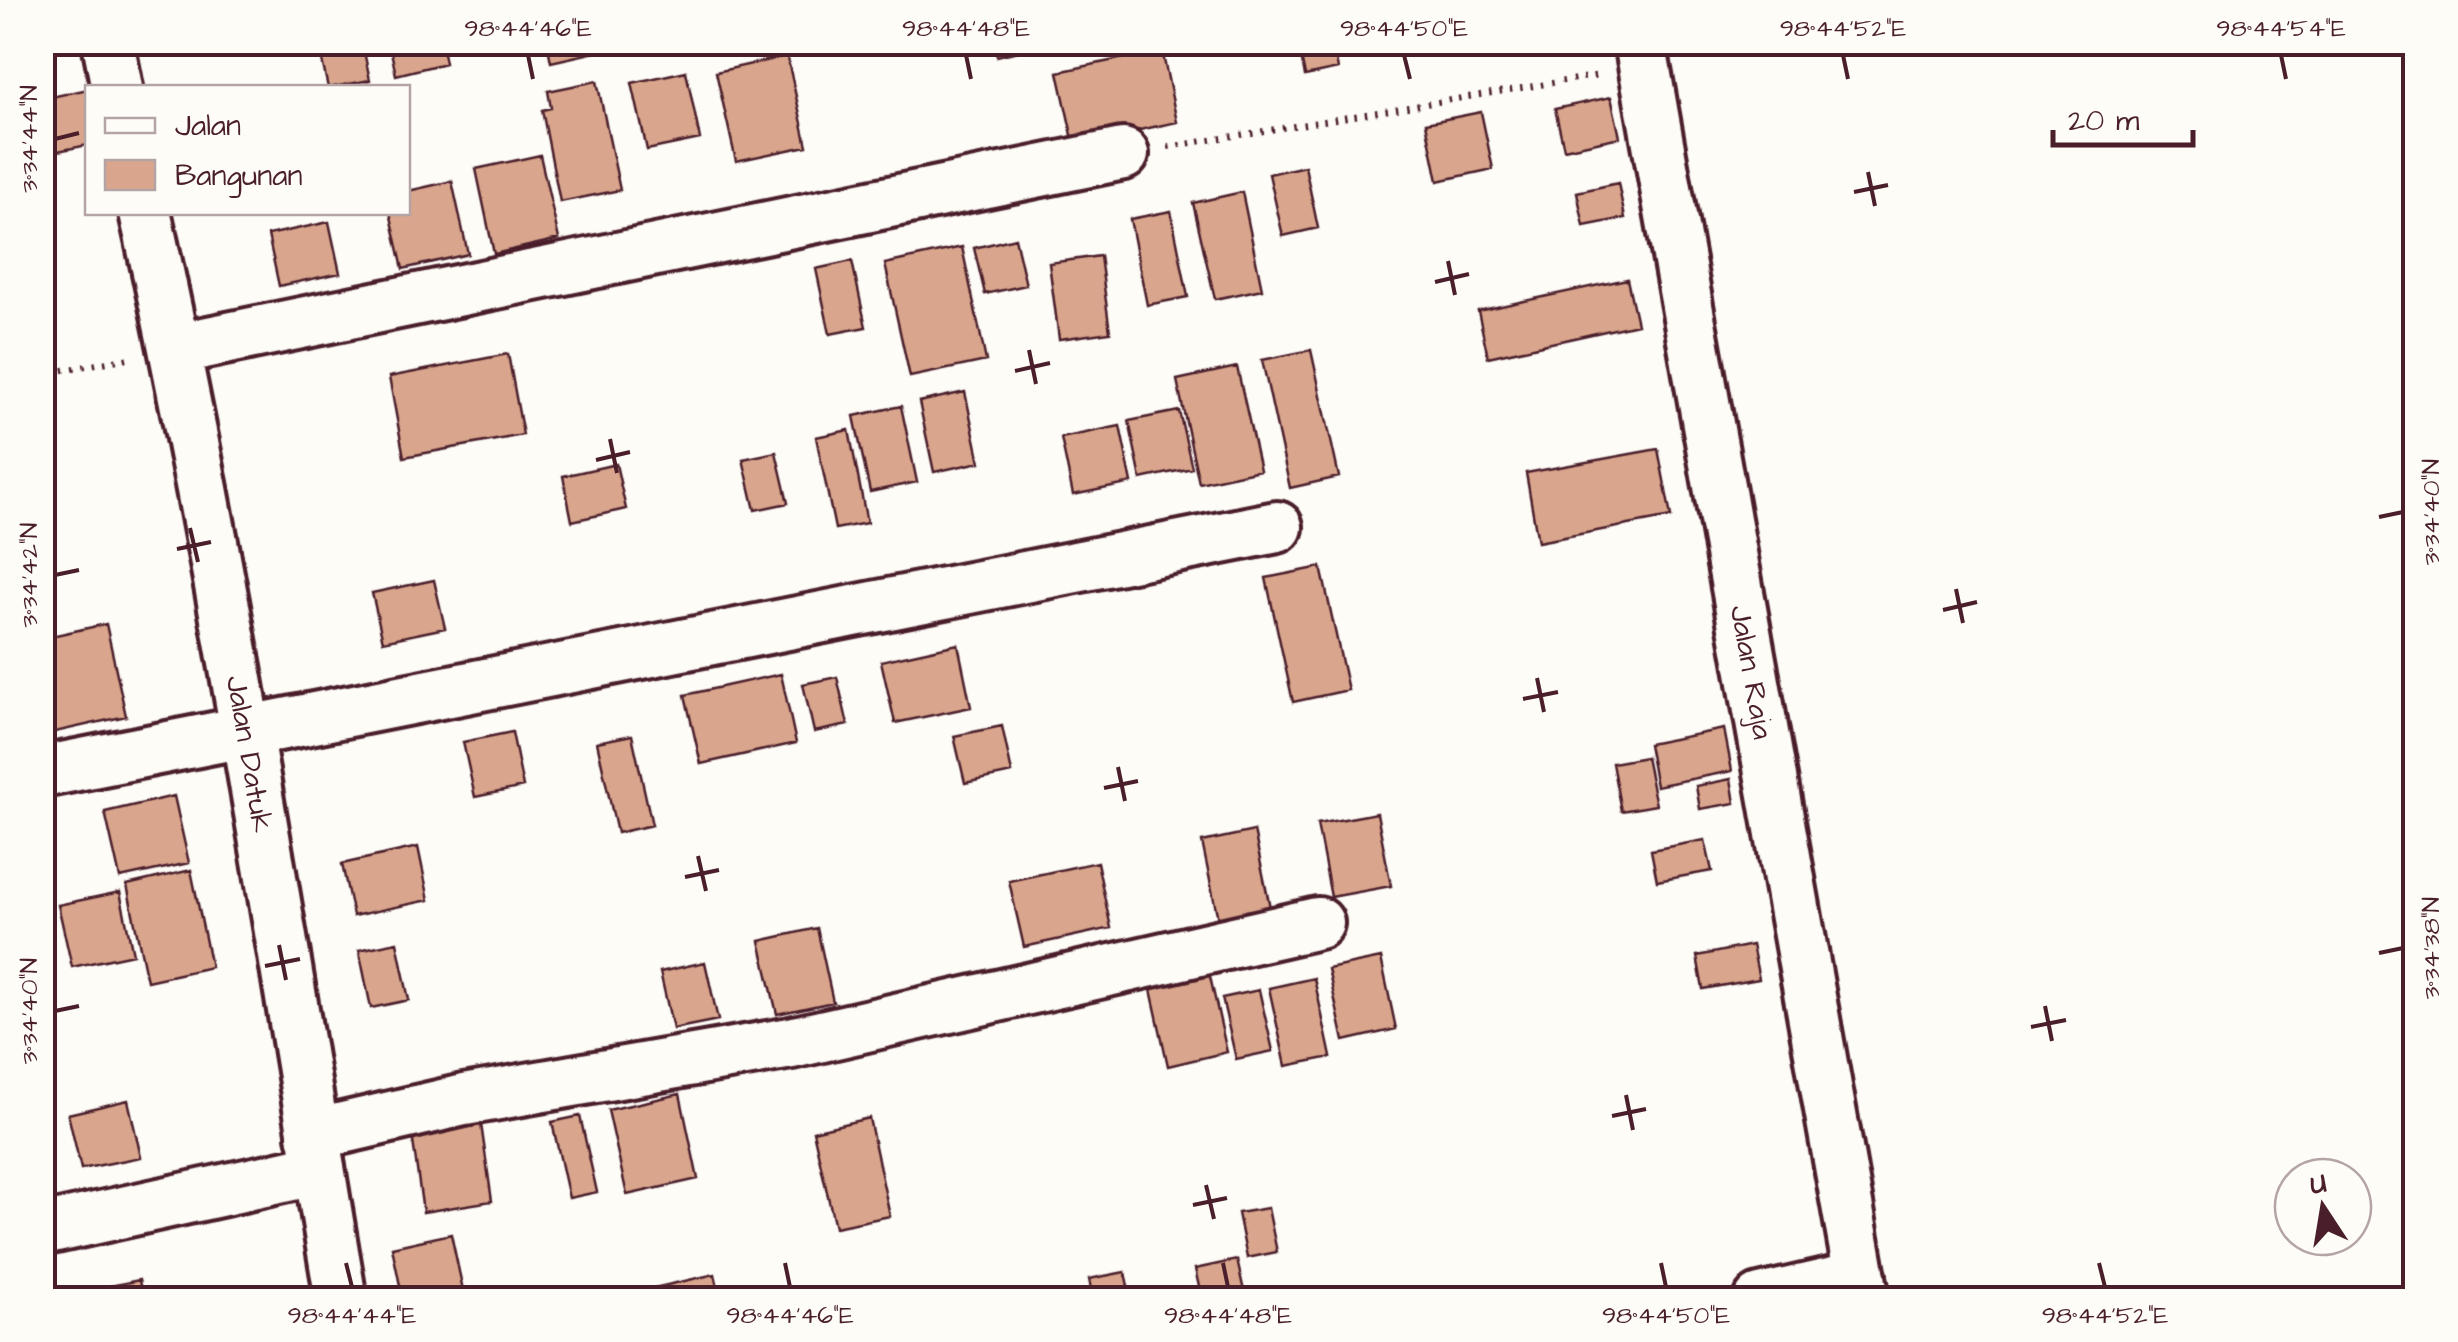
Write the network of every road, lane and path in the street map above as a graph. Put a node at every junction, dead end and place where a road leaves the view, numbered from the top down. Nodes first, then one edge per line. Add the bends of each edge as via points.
1 (108, 42) edge
2 (1643, 55) edge
3 (117, 85) edge
4 (1123, 154) joint
5 (146, 215) edge
6 (176, 349) junction
7 (42, 374) edge
8 (1278, 527) dead end
9 (246, 730) junction
10 (42, 772) edge
11 (1318, 923) dead end
12 (316, 1152) junction
13 (42, 1230) edge
14 (1848, 1285) edge
15 (340, 1300) edge
16 (1760, 1300) edge

1 - 3 street
2 - 4 path
2 - 14 street, Jalan Raja
4 - 6 street
5 - 6 street, Jalan Datuk
6 - 7 path
6 - 9 street, Jalan Datuk
8 - 9 street
9 - 10 street
9 - 12 street, Jalan Datuk
11 - 12 street via 791,1043 464,1100
12 - 13 street
12 - 15 street, Jalan Datuk
14 - 16 street

